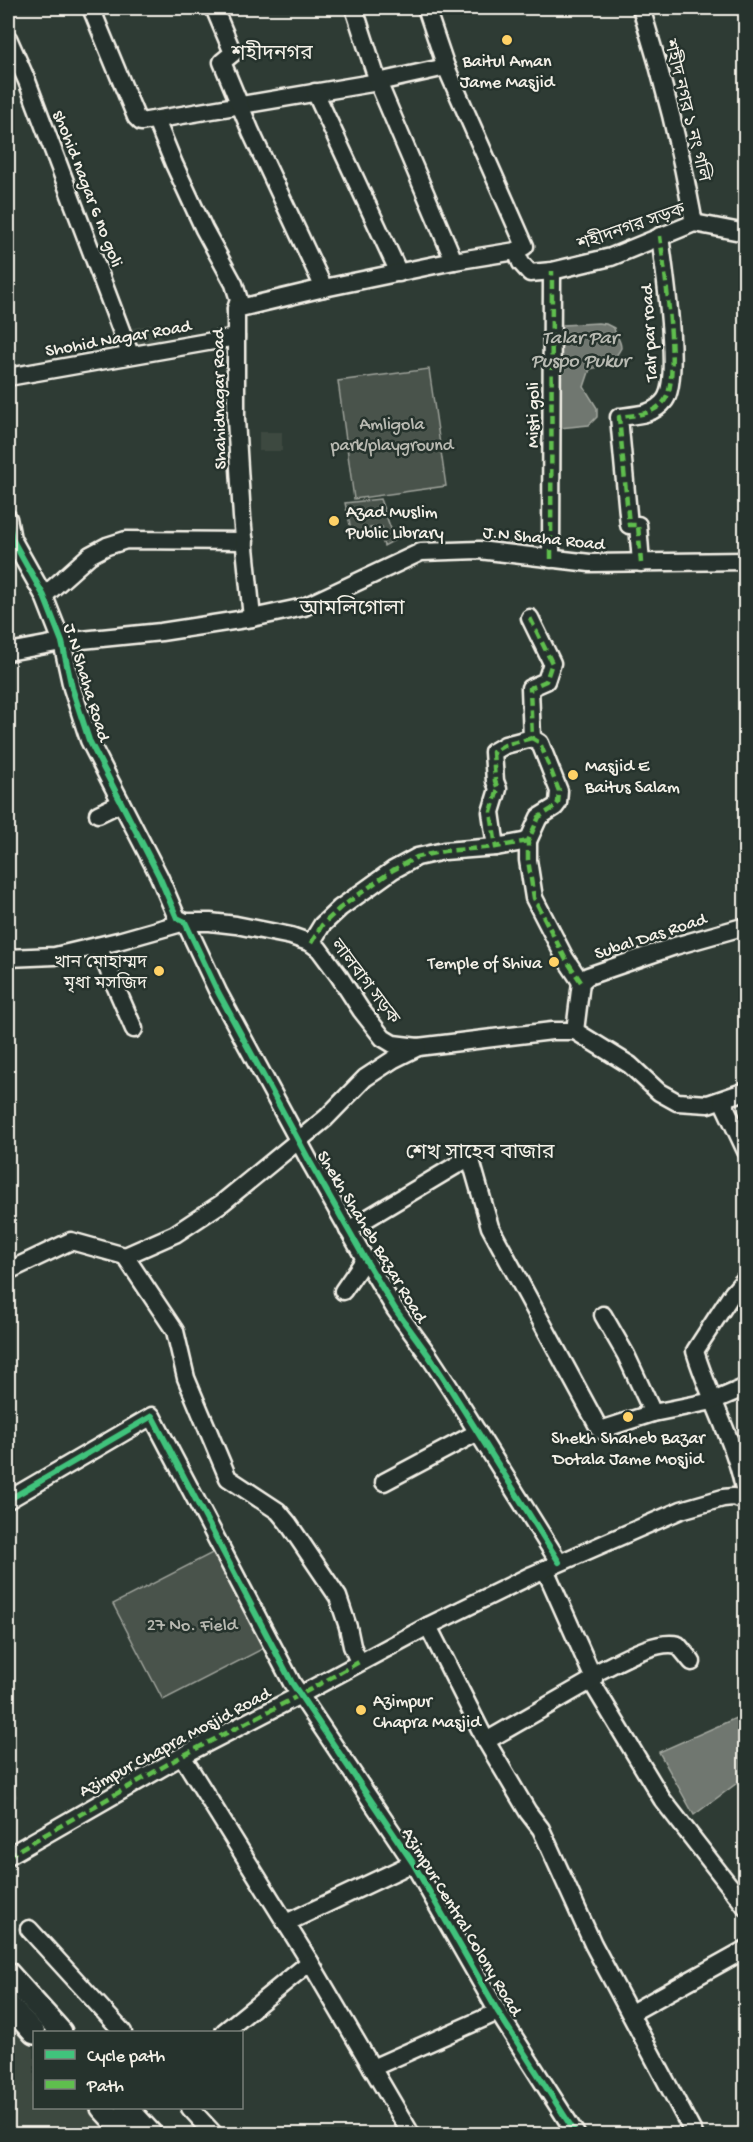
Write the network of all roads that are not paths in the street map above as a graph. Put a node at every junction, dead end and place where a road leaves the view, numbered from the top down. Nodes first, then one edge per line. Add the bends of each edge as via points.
1 (91, 8) edge
2 (214, 8) edge
3 (354, 8) edge
4 (426, 8) edge
5 (641, 8) edge
6 (8, 38) edge
7 (446, 67) junction
8 (378, 82) junction
9 (315, 92) junction
10 (240, 104) junction
11 (156, 120) junction
12 (694, 223) junction
13 (746, 233) edge
14 (660, 236) junction
15 (511, 253) junction
16 (454, 261) junction
17 (552, 271) junction
18 (399, 273) junction
19 (324, 288) junction
20 (236, 309) junction
21 (236, 337) junction
22 (130, 354) junction
23 (8, 377) edge
24 (8, 518) edge
25 (10, 539) edge
26 (245, 541) junction
27 (550, 560) junction
28 (746, 561) edge
29 (641, 563) junction
30 (44, 596) junction
31 (252, 618) junction
32 (530, 618) dead end
33 (62, 642) junction
34 (8, 652) edge
35 (532, 738) junction
36 (121, 803) junction
37 (98, 814) dead end
38 (528, 841) junction
39 (496, 847) junction
40 (181, 920) junction
41 (746, 926) edge
42 (311, 943) junction
43 (98, 946) junction
44 (8, 958) edge
45 (581, 982) junction
46 (134, 1029) dead end
47 (575, 1031) junction
48 (418, 1047) junction
49 (746, 1091) edge
50 (722, 1100) junction
51 (299, 1140) junction
52 (746, 1151) edge
53 (348, 1230) junction
54 (125, 1256) junction
55 (365, 1259) junction
56 (8, 1271) edge
57 (746, 1278) edge
58 (343, 1291) dead end
59 (603, 1315) dead end
60 (746, 1387) edge
61 (713, 1401) junction
62 (653, 1413) junction
63 (478, 1432) junction
64 (384, 1482) dead end
65 (8, 1500) edge
66 (746, 1500) edge
67 (541, 1533) junction
68 (545, 1569) junction
69 (428, 1626) junction
70 (359, 1662) junction
71 (692, 1662) dead end
72 (592, 1678) junction
73 (300, 1695) junction
74 (486, 1741) junction
75 (182, 1756) junction
76 (8, 1856) edge
77 (412, 1863) junction
78 (746, 1907) edge
79 (286, 1923) junction
80 (29, 1929) dead end
81 (746, 1949) edge
82 (310, 1962) junction
83 (8, 1973) edge
84 (8, 2004) edge
85 (498, 2012) junction
86 (631, 2013) junction
87 (59, 2031) edge
88 (122, 2031) edge
89 (225, 2031) edge
90 (33, 2032) edge
91 (372, 2068) junction
92 (103, 2109) edge
93 (128, 2109) edge
94 (191, 2109) edge
95 (126, 2134) edge
96 (151, 2134) edge
97 (214, 2134) edge
98 (411, 2134) edge
99 (576, 2134) edge
100 (694, 2134) edge

1 - 11 street via 136,117 141,122
2 - 10 street via 233,53 222,62
3 - 8 street
4 - 7 street
5 - 12 street, শহীদ নগর ১ নং গলি via 685,172
6 - 22 street, shohid nagar 6 no goli
7 - 8 street
7 - 15 street via 525,246
8 - 9 street
8 - 16 street
9 - 10 street
9 - 18 street
10 - 11 street
10 - 19 street
11 - 20 street via 194,208 234,284 239,300
12 - 13 street, শহীদনগর সড়ক
12 - 14 street, শহীদনগর সড়ক
14 - 17 street, শহীদনগর সড়ক via 611,257
14 - 29 street, Talr par road via 671,387 653,411 619,417 629,525 638,525
15 - 16 street, Shahidnagar Road
15 - 17 street, শহীদনগর সড়ক via 530,273
16 - 18 street, Shahidnagar Road
17 - 27 street, Misti goli
18 - 19 street, Shahidnagar Road
19 - 20 street, Shahidnagar Road
20 - 21 street, Shahidnagar Road
21 - 22 street, Shohid Nagar Road
21 - 26 street, Shahidnagar Road via 236,419
22 - 23 street, Shohid Nagar Road
24 - 25 street, J.N Shaha Road
25 - 30 street, J.N Shaha Road
26 - 30 street via 126,540 90,555
26 - 31 street, Shahidnagar Road
27 - 29 street, J.N Shaha Road
27 - 31 street, J.N Shaha Road via 479,550 421,552 303,607
28 - 29 street, J.N Shaha Road
30 - 33 street, J.N Shaha Road
31 - 33 street, J.N Shaha Road
32 - 35 street via 552,663 546,681 530,688
33 - 34 street, J.N Shaha Road
33 - 36 street, J.N Shaha Road via 88,740
35 - 38 street via 540,743 559,791 555,807 539,817
35 - 39 street via 493,752 498,789 491,812
36 - 37 street
36 - 40 street, J.N Shaha Road
38 - 39 street
38 - 45 street via 534,898
39 - 42 street via 417,857 340,908 322,925
40 - 42 street, লালবাগ সড়ক via 236,925
40 - 43 street, লালবাগ সড়ক
40 - 51 street, Shekh Shaheb Bazar Road
41 - 45 street, Subal Das Road via 675,946 588,976
42 - 48 street, লালবাগ সড়ক via 328,960 383,1038 393,1044
43 - 44 street, লালবাগ সড়ক via 55,956
43 - 46 street
45 - 47 street, Subal Das Road
47 - 48 street, লালবাগ সড়ক
47 - 50 street via 630,1065 659,1092 677,1102 708,1104
48 - 51 street via 365,1078
49 - 50 street
50 - 52 street
51 - 53 street, Shekh Shaheb Bazar Road
51 - 54 street via 222,1203 175,1234
53 - 55 street, Shekh Shaheb Bazar Road
53 - 62 street via 471,1157 490,1227 600,1431
54 - 56 street via 71,1241
54 - 70 street via 175,1331 186,1378 228,1478 278,1511 288,1523 338,1597
55 - 58 street
55 - 63 street, Shekh Shaheb Bazar Road via 394,1309
57 - 61 street via 696,1351
59 - 62 street
60 - 61 street
61 - 62 street
61 - 66 street via 739,1464
63 - 64 street
63 - 67 street, Shekh Shaheb Bazar Road
65 - 73 street, Azimpur Central Colony Road via 152,1416
66 - 68 street, Azimpur Chapra Mosjid Road via 723,1498 681,1510
67 - 68 street, Shekh Shaheb Bazar Road
67 - 68 street
68 - 69 street, Azimpur Chapra Mosjid Road
68 - 72 street, Shekh Shaheb Bazar Road
69 - 70 street, Azimpur Chapra Mosjid Road
69 - 74 street
70 - 73 street, Azimpur Chapra Mosjid Road
71 - 72 street via 678,1645 665,1643
72 - 74 street
72 - 78 street, Shekh Shaheb Bazar Road via 662,1799
73 - 75 street, Azimpur Chapra Mosjid Road
73 - 77 street, Azimpur Central Colony Road
74 - 86 street via 541,1829 593,1944
75 - 76 street, Azimpur Chapra Mosjid Road
75 - 79 street
77 - 79 street
77 - 85 street, Azimpur Central Colony Road
79 - 82 street
80 - 88 street
81 - 86 street
82 - 89 street
82 - 91 street
83 - 87 main road
84 - 90 main road
85 - 91 street
85 - 99 street, Azimpur Central Colony Road
86 - 100 street
91 - 98 street
92 - 95 main road
93 - 96 main road
94 - 97 street

